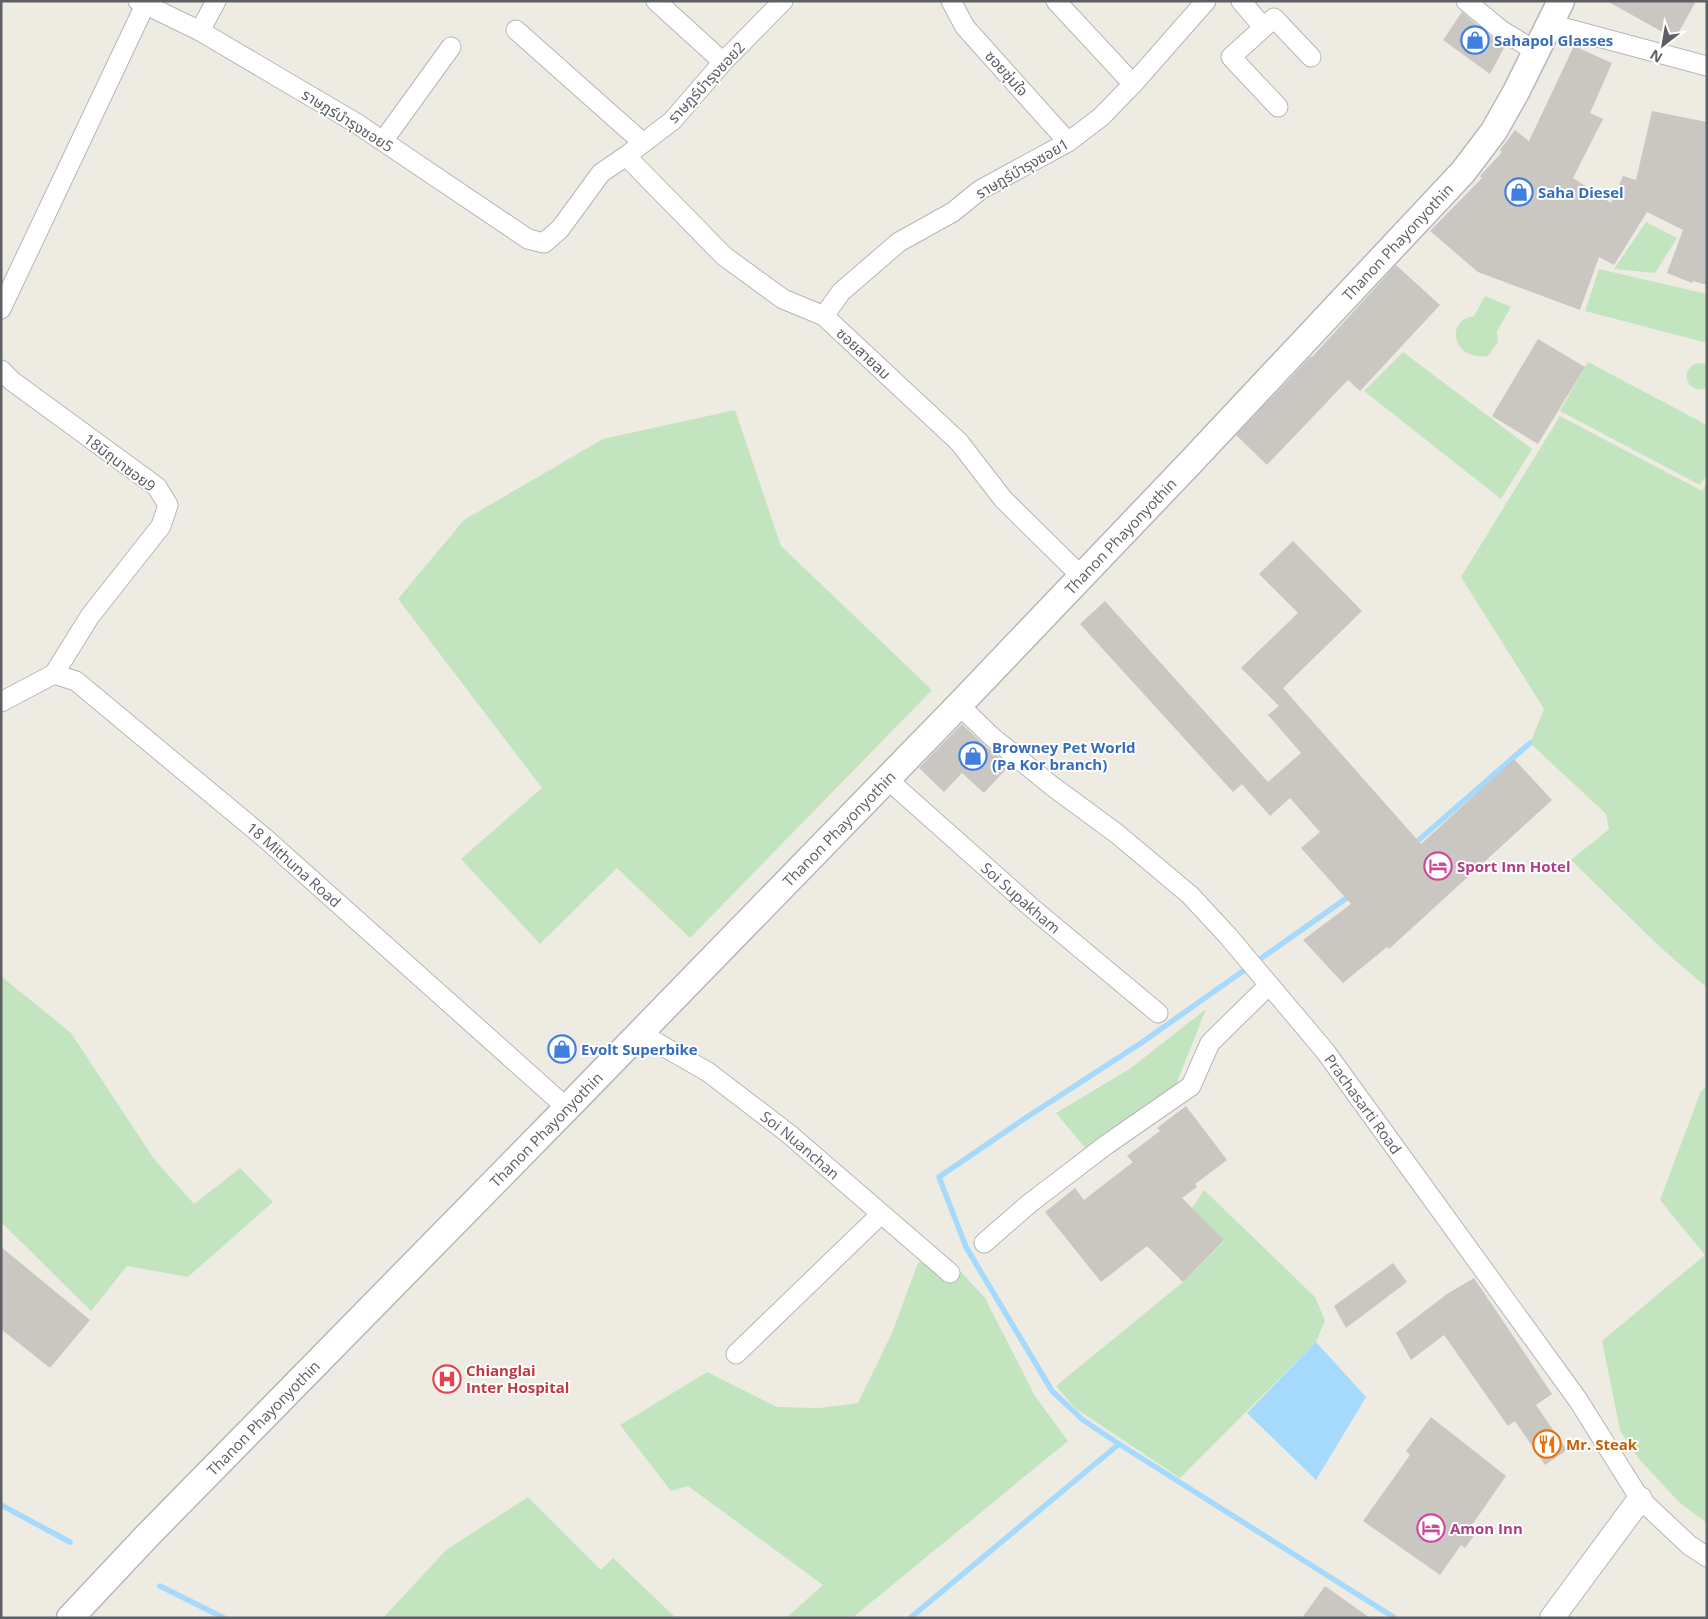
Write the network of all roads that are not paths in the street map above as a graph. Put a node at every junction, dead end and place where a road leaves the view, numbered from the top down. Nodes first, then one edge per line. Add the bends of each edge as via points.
1 (216, 1) edge
2 (656, 1) edge
3 (783, 1) edge
4 (951, 1) edge
5 (1056, 1) edge
6 (1206, 1) edge
7 (1241, 1) edge
8 (1466, 1) edge
9 (141, 3) edge
10 (1556, 13) edge
11 (1263, 27) junction
12 (516, 30) dead end
13 (200, 31) junction
14 (451, 47) dead end
15 (1537, 52) junction
16 (1311, 57) dead end
17 (724, 62) junction
18 (1707, 66) edge
19 (1133, 84) junction
20 (1278, 107) dead end
21 (383, 141) junction
22 (642, 142) junction
23 (1068, 142) junction
24 (626, 156) junction
25 (544, 243) joint
26 (1, 308) edge
27 (824, 316) junction
28 (1, 370) edge
29 (1081, 576) junction
30 (54, 674) junction
31 (1, 702) edge
32 (959, 705) junction
33 (887, 779) junction
34 (1258, 972) junction
35 (1158, 1013) dead end
36 (640, 1033) junction
37 (567, 1108) junction
38 (881, 1214) junction
39 (984, 1243) dead end
40 (950, 1274) dead end
41 (736, 1354) dead end
42 (1640, 1499) junction
43 (1707, 1557) edge
44 (70, 1618) edge
45 (1552, 1618) edge

1 - 13 street
2 - 17 street
3 - 17 street, ราษฎร์บำรุงซอย2
4 - 23 street, ซอยชุ่มใจ via 965,27
5 - 19 street
6 - 19 street, ราษฎร์บำรุงซอย1
7 - 11 street
8 - 15 street via 1502,30
9 - 13 street, ราษฎร์บำรุงซอย5
9 - 26 street
10 - 15 main road, Thanon Phayonyothin
10 - 18 street
11 - 16 street via 1274,18
11 - 20 street via 1231,57
12 - 22 street
13 - 21 street, ราษฎร์บำรุงซอย5
14 - 21 street
15 - 29 main road, Thanon Phayonyothin via 1494,132 1463,172
17 - 22 street, ราษฎร์บำรุงซอย2 via 672,121
19 - 23 street, ราษฎร์บำรุงซอย1 via 1100,117
21 - 25 street, ราษฎร์บำรุงซอย5 via 528,239
22 - 24 street, ราษฎร์บำรุงซอย2
23 - 27 street, ราษฎร์บำรุงซอย1 via 980,190 953,212 899,242 841,292
24 - 25 street, ราษฎร์บำรุงซอย2 via 601,173 560,229
24 - 27 street, ซอยสายลม via 724,256 783,299
27 - 29 street, ซอยสายลม via 959,442 1003,499
28 - 30 street, 18มิถุนาซอย9 via 157,487 168,505 161,526 90,616
29 - 32 main road, Thanon Phayonyothin
30 - 31 street
30 - 37 street, 18 Mithuna Road via 76,681 266,839
32 - 33 main road, Thanon Phayonyothin
32 - 34 street, Prachasarti Road via 1044,780 1116,833 1190,896
33 - 35 street, Soi Supakham via 1032,908
33 - 36 main road, Thanon Phayonyothin
34 - 39 street via 1210,1043 1191,1086 1106,1145
34 - 42 street, Prachasarti Road via 1325,1052 1491,1279 1578,1400
36 - 37 main road, Thanon Phayonyothin
36 - 38 street, Soi Nuanchan via 715,1078 789,1134
37 - 44 main road, Thanon Phayonyothin
38 - 40 street, Soi Nuanchan
38 - 41 street
42 - 43 street, Prachasarti Road via 1689,1545
42 - 45 street

